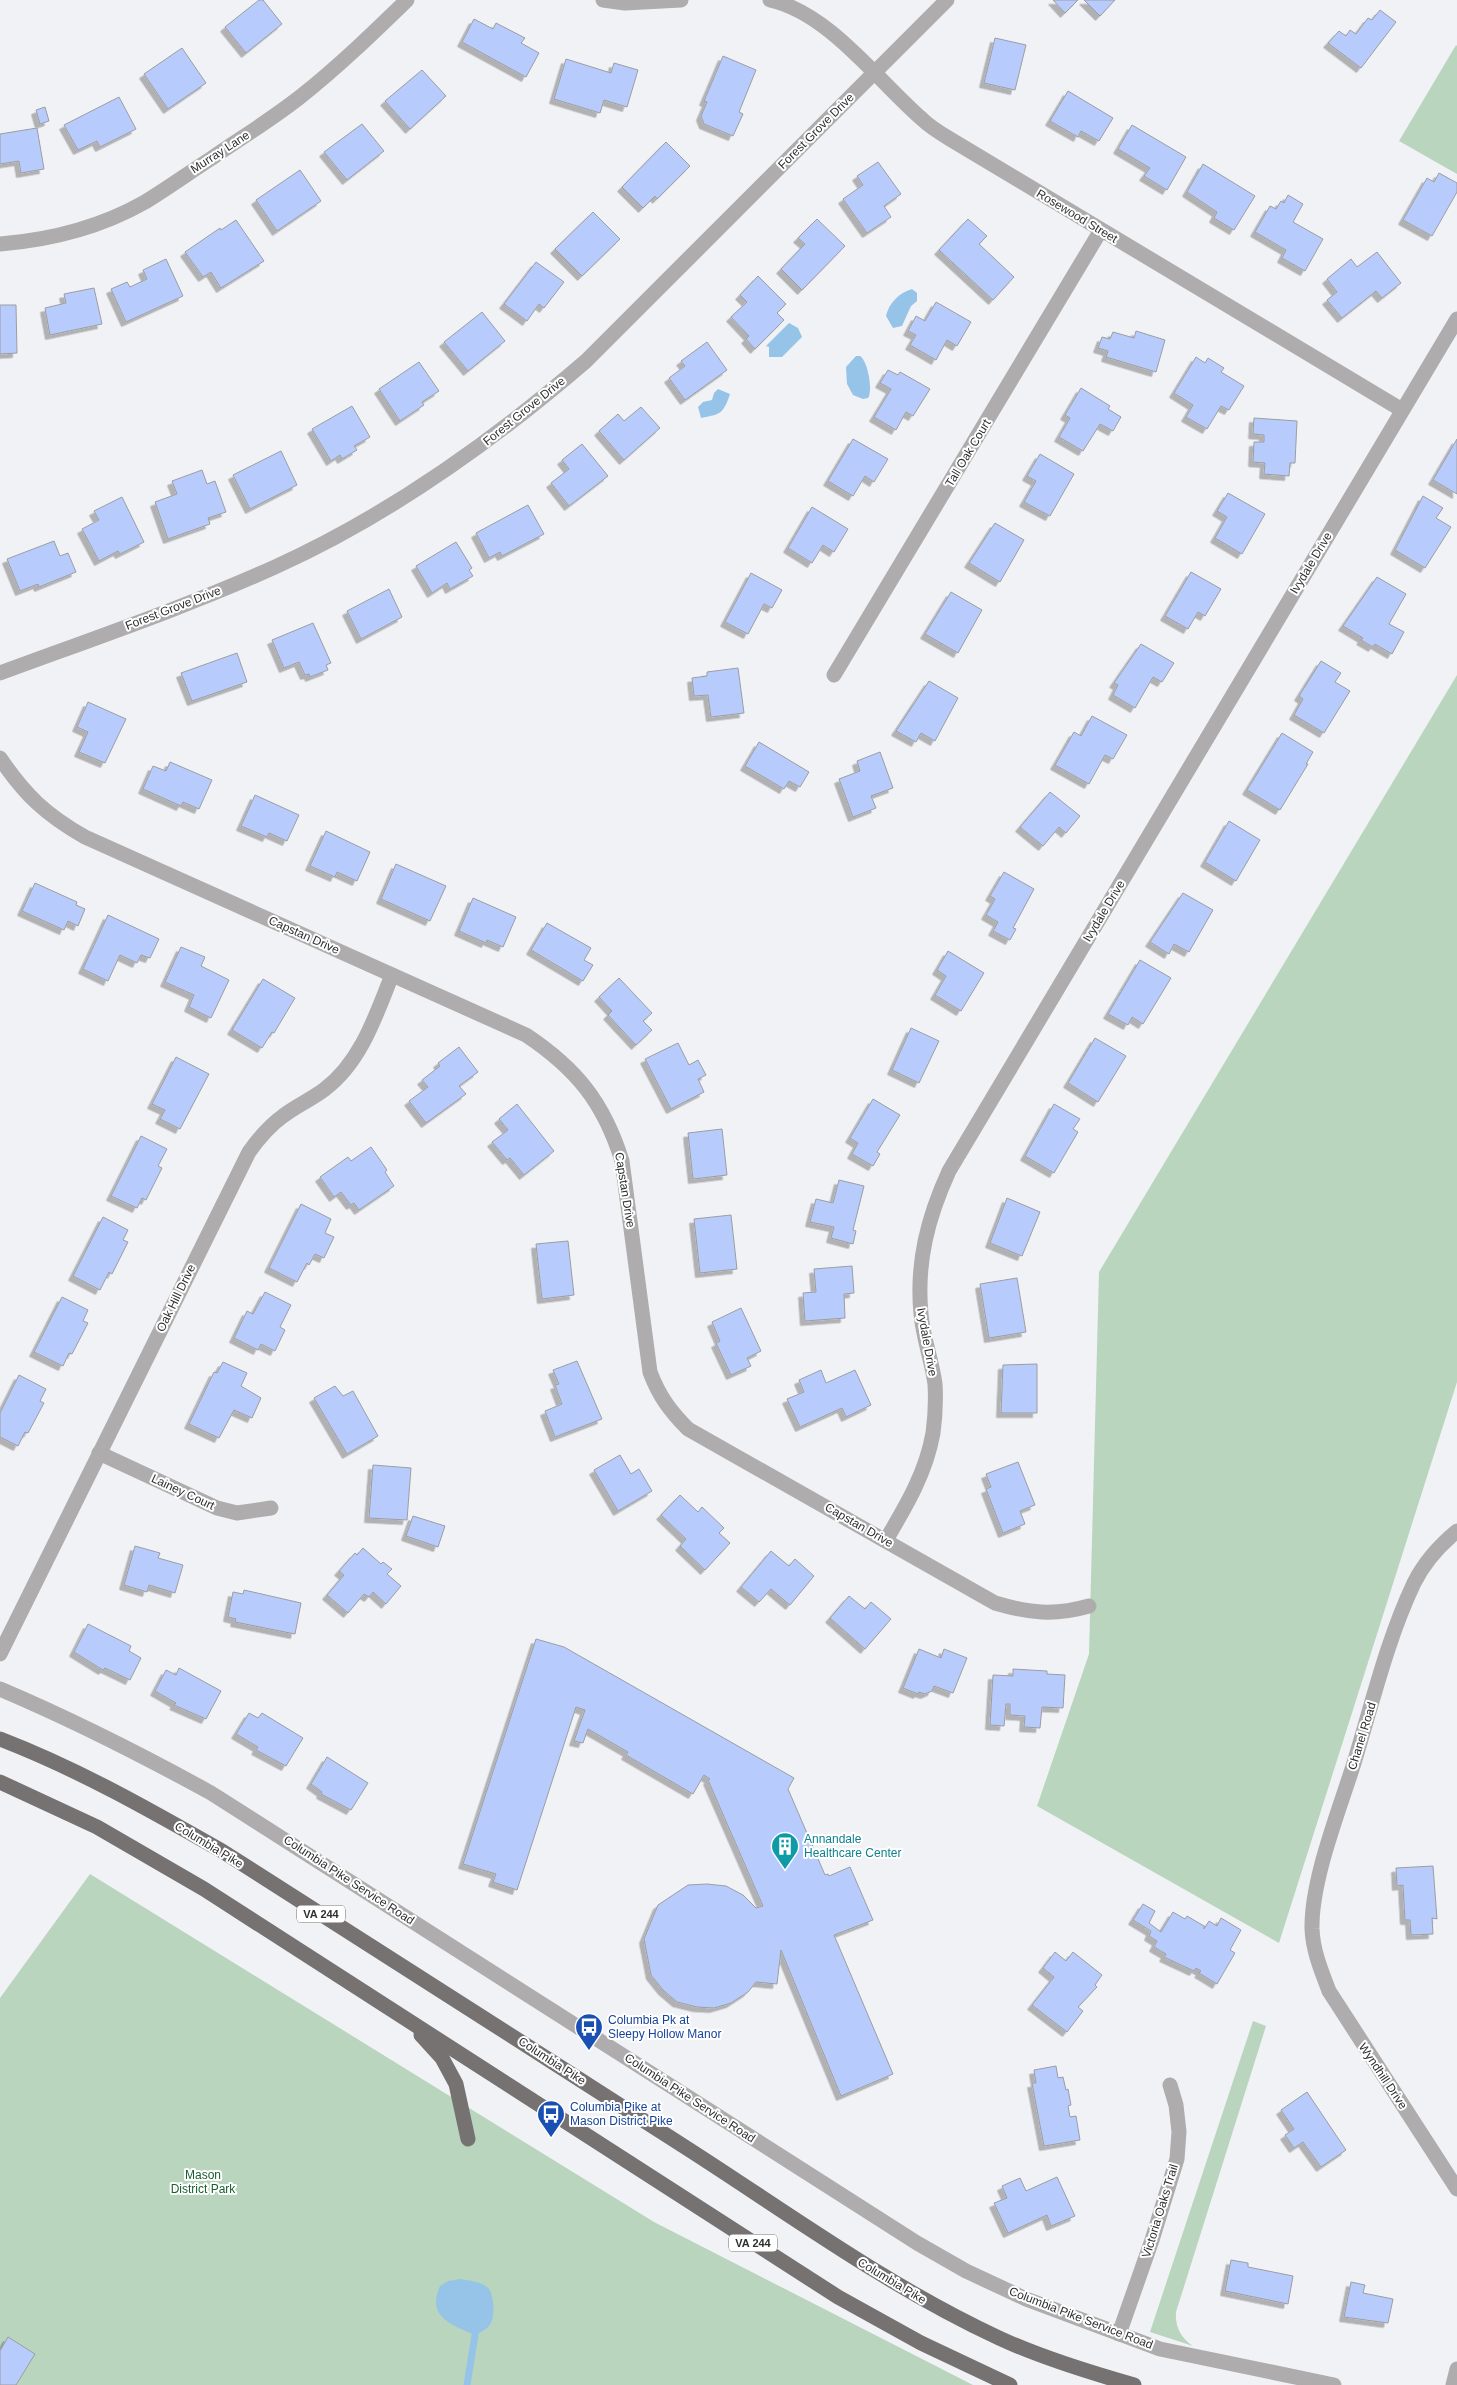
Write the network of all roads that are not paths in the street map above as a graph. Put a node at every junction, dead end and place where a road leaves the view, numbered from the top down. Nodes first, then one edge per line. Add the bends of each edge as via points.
1 (407, 0) edge
2 (603, 0) edge
3 (681, 0) edge
4 (770, 0) edge
5 (946, 0) edge
6 (873, 73) junction
7 (1101, 230) junction
8 (0, 244) edge
9 (1457, 319) edge
10 (1402, 410) junction
11 (0, 673) edge
12 (834, 675) dead end
13 (0, 758) edge
14 (392, 975) junction
15 (99, 1453) junction
16 (271, 1508) dead end
17 (1457, 1530) edge
18 (886, 1540) junction
19 (1089, 1606) dead end
20 (0, 1654) edge
21 (0, 1690) edge
22 (0, 1739) edge
23 (0, 1782) edge
24 (1316, 1958) joint
25 (406, 2020) junction
26 (1170, 2085) dead end
27 (468, 2139) dead end
28 (1457, 2189) edge
29 (1120, 2334) junction
30 (1457, 2369) edge
31 (1010, 2385) edge
32 (1134, 2385) edge
33 (1334, 2385) edge
34 (1453, 2385) edge

1 - 8 street, Murray Lane via 300,97 144,202 68,233
2 - 3 street via 625,3
4 - 6 street, Rosewood Street via 804,13 826,27
5 - 6 street, Forest Grove Drive
6 - 7 street, Rosewood Street via 923,121
6 - 11 street, Forest Grove Drive via 586,361 527,412 457,463 383,511 276,567
7 - 10 street, Rosewood Street
7 - 12 street, Tall Oak Court
9 - 10 street, Ivydale Drive
10 - 18 street, Ivydale Drive via 949,1171 934,1203 924,1240 920,1278 921,1314 935,1383 933,1433 912,1496
13 - 14 street, Capstan Drive via 17,784 38,806 69,828
14 - 15 street, Oak Hill Drive via 358,1052 344,1070 325,1089 271,1126 249,1152
14 - 18 street, Capstan Drive via 526,1036 574,1073 600,1105 622,1161 650,1372 658,1394 671,1413 688,1429
15 - 16 street, Lainey Court via 217,1508 237,1513
15 - 20 street, Oak Hill Drive
17 - 24 street, Chanel Road via 1426,1564 1414,1583 1390,1646 1316,1894 1312,1929
18 - 19 street, Capstan Drive via 995,1602 1021,1611 1048,1613
21 - 29 street, Columbia Pike Service Road via 134,1751 211,1794 917,2243 966,2271 1026,2299
22 - 32 main road, Columbia Pike / VA 244 via 131,1799 222,1852 857,2260 938,2308 1000,2339 1069,2366
23 - 25 main road, VA 244 via 55,1806 140,1851
24 - 28 street, Wyndhill Drive via 1329,1991
25 - 27 main road via 442,2058 456,2084
25 - 31 main road, VA 244 via 838,2298 921,2343
26 - 29 street, Victoria Oaks Trail via 1179,2132 1177,2159
29 - 33 street, Columbia Pike Service Road via 1160,2349
30 - 34 street

